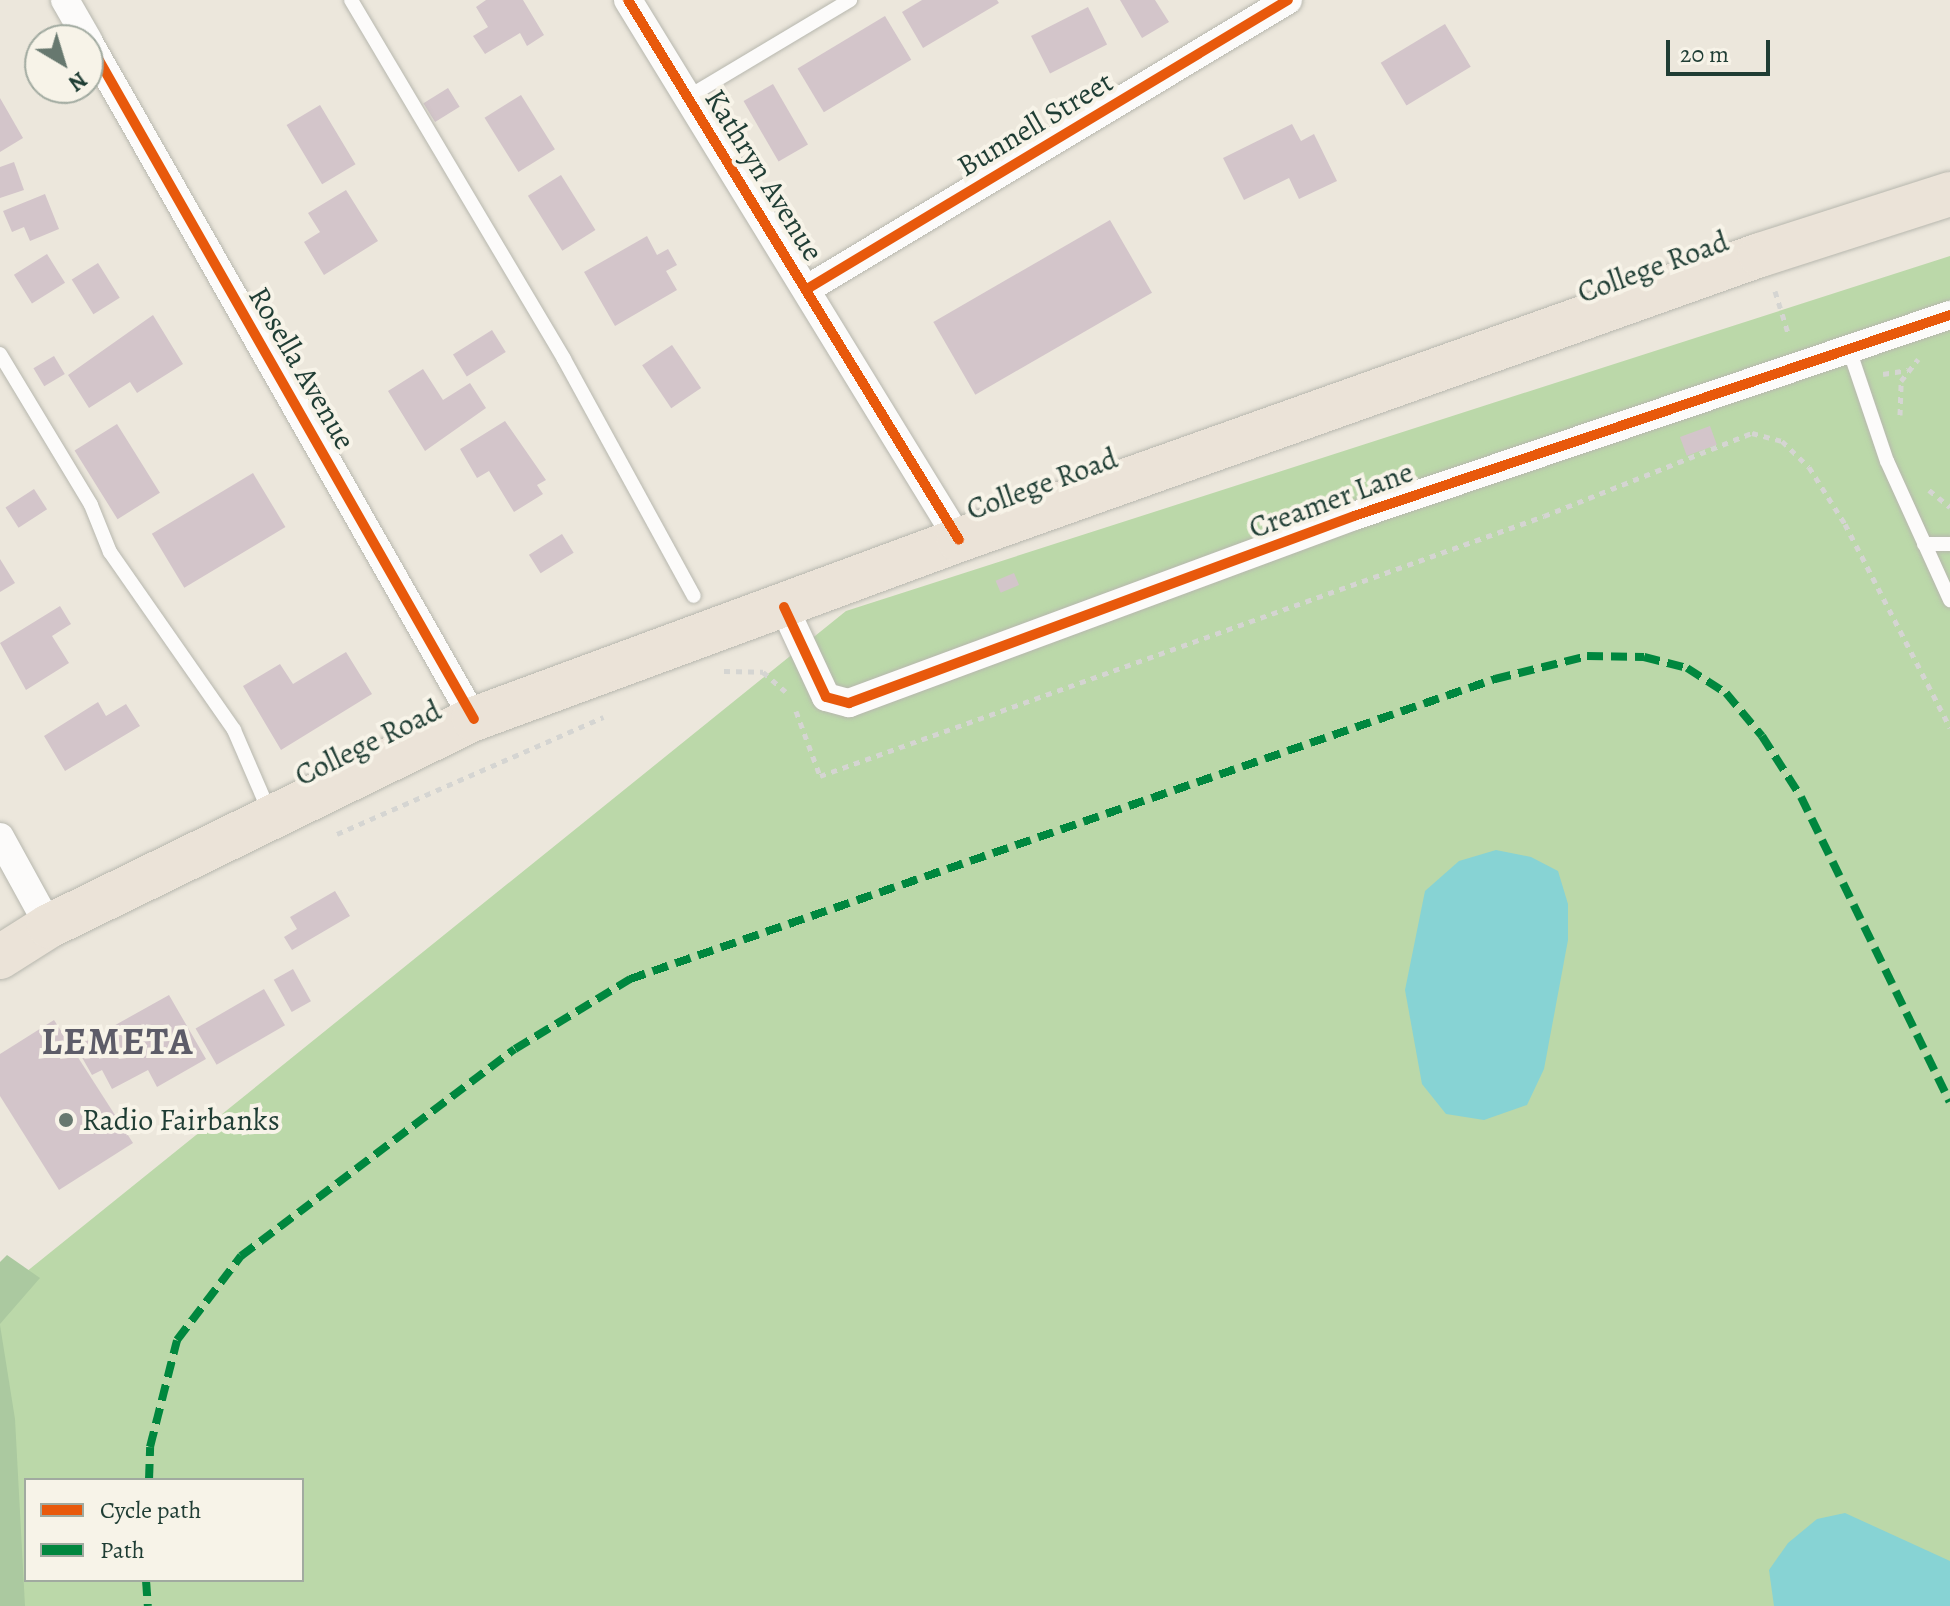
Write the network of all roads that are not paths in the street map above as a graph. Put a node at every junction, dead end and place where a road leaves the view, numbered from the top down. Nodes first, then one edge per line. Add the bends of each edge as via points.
1 (65, 0) edge
2 (351, 0) edge
3 (628, 0) edge
4 (850, 0) edge
5 (1288, 0) edge
6 (79, 24) edge
7 (104, 68) edge
8 (688, 97) junction
9 (1950, 194) edge
10 (807, 289) junction
11 (1950, 315) edge
12 (1849, 349) junction
13 (0, 354) edge
14 (959, 540) junction
15 (1924, 544) junction
16 (1950, 544) edge
17 (694, 596) dead end
18 (1950, 600) edge
19 (784, 607) junction
20 (474, 719) junction
21 (272, 817) junction
22 (0, 837) edge
23 (49, 926) junction
24 (0, 957) edge

1 - 6 street, Rosella Avenue
2 - 17 lane via 564,359
3 - 8 street, Kathryn Avenue
4 - 8 lane
5 - 10 street, Bunnell Street
7 - 20 street, Rosella Avenue
8 - 10 street, Kathryn Avenue
9 - 14 main road, College Road via 1760,255
10 - 14 street, Kathryn Avenue
11 - 12 street, Creamer Lane
12 - 15 lane via 1887,461
12 - 19 street, Creamer Lane via 1354,516 849,703 826,697
13 - 21 lane via 91,505 110,552 234,730
14 - 19 main road, College Road
15 - 16 lane
15 - 18 lane
19 - 20 main road, College Road
20 - 21 main road, College Road
21 - 23 main road, College Road
22 - 23 street
23 - 24 main road, College Road

